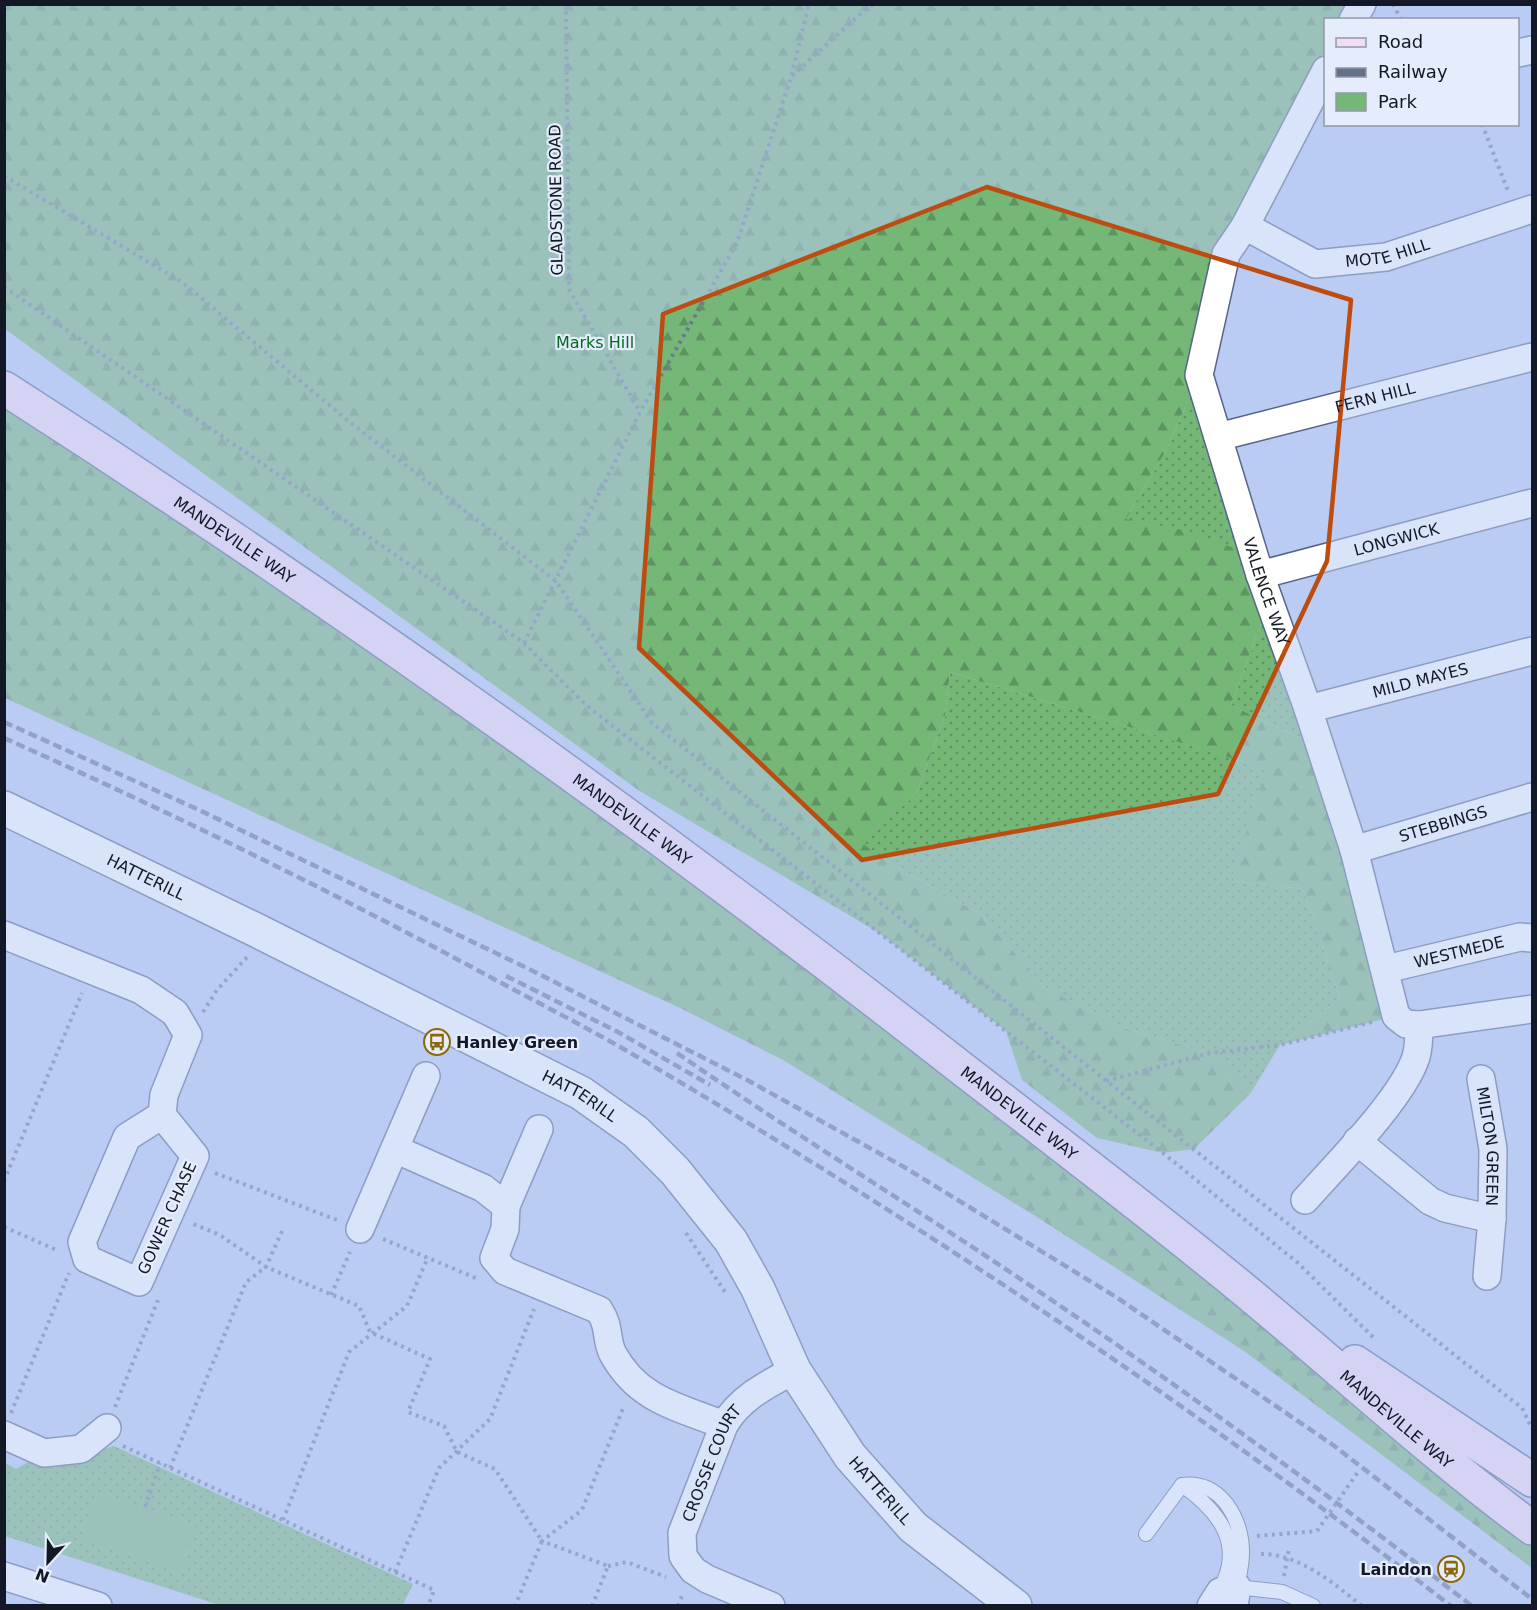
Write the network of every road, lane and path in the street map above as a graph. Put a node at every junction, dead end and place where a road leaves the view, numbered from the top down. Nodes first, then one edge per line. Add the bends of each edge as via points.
1 (566, 4) edge
2 (809, 4) edge
3 (876, 4) edge
4 (1362, 4) edge
5 (1393, 4) edge
6 (1354, 18) edge
7 (1400, 18) edge
8 (1324, 76) edge
9 (791, 77) junction
10 (1317, 98) edge
11 (1483, 126) edge
12 (4, 176) edge
13 (1525, 211) edge
14 (1245, 226) junction
15 (4, 287) edge
16 (1533, 357) edge
17 (4, 388) edge
18 (640, 412) junction
19 (1218, 437) junction
20 (1533, 503) edge
21 (1260, 575) junction
22 (556, 581) junction
23 (524, 643) junction
24 (1533, 651) edge
25 (1308, 708) junction
26 (1533, 797) edge
27 (4, 808) edge
28 (1354, 850) junction
29 (4, 935) edge
30 (1533, 938) edge
31 (247, 959) dead end
32 (1386, 969) junction
33 (92, 970) junction
34 (1524, 1011) edge
35 (1408, 1021) junction
36 (188, 1035) junction
37 (426, 1076) dead end
38 (1481, 1079) dead end
39 (1106, 1081) junction
40 (162, 1115) junction
41 (539, 1129) dead end
42 (1357, 1141) junction
43 (395, 1149) junction
44 (4, 1181) edge
45 (1305, 1200) dead end
46 (506, 1206) junction
47 (169, 1213) junction
48 (1492, 1219) junction
49 (681, 1226) dead end
50 (4, 1227) edge
51 (360, 1229) joint
52 (282, 1231) dead end
53 (79, 1250) junction
54 (428, 1257) dead end
55 (266, 1267) junction
56 (1487, 1276) dead end
57 (139, 1282) junction
58 (1236, 1283) junction
59 (544, 1287) junction
60 (331, 1295) junction
61 (731, 1301) dead end
62 (370, 1332) junction
63 (1378, 1342) dead end
64 (794, 1370) junction
65 (639, 1388) junction
66 (724, 1425) junction
67 (7, 1426) edge
68 (1533, 1429) edge
69 (103, 1431) junction
70 (457, 1452) junction
71 (160, 1463) junction
72 (170, 1468) junction
73 (1358, 1472) dead end
74 (1533, 1480) edge
75 (1182, 1485) junction
76 (145, 1507) dead end
77 (283, 1520) junction
78 (1533, 1528) edge
79 (1146, 1534) dead end
80 (1240, 1537) junction
81 (542, 1541) junction
82 (1289, 1548) dead end
83 (608, 1566) junction
84 (395, 1572) junction
85 (4, 1576) edge
86 (676, 1581) dead end
87 (993, 1594) edge
88 (1224, 1599) edge
89 (98, 1605) edge
90 (428, 1605) edge
91 (515, 1605) edge
92 (592, 1605) edge
93 (771, 1605) edge
94 (1015, 1605) edge
95 (1313, 1605) edge
96 (1362, 1605) edge

1 - 18 path, GLADSTONE ROAD via 569,289
2 - 9 path
3 - 9 path
4 - 6 street
5 - 7 path
8 - 10 street, VALENCE WAY
9 - 18 path via 737,243
10 - 14 street, VALENCE WAY
11 - 13 path
12 - 22 path via 182,282 347,420
13 - 14 street, MOTE HILL via 1386,257 1315,264
14 - 19 street, VALENCE WAY via 1226,254 1199,375
15 - 23 path
16 - 19 street, FERN HILL
17 - 58 main road, MANDEVILLE WAY via 341,612 653,834 894,1015
18 - 22 path
19 - 21 street, VALENCE WAY
20 - 21 street, LONGWICK
21 - 25 street, VALENCE WAY
22 - 23 path
22 - 39 path via 652,723
23 - 63 path via 587,706 1226,1204 1298,1263
24 - 25 street, MILD MAYES
25 - 28 street, VALENCE WAY
26 - 28 street, STEBBINGS
27 - 64 street, HATTERILL via 570,1088 636,1132 675,1171 731,1241 758,1288
28 - 32 street, VALENCE WAY
29 - 33 street
30 - 32 street, WESTMEDE via 1520,937
31 - 36 path via 217,990
32 - 35 street, VALENCE WAY
33 - 36 street via 150,995 175,1013
33 - 44 path
34 - 35 street
35 - 39 path via 1280,1045 1210,1053
35 - 42 street, VALENCE WAY via 1415,1058
36 - 40 street via 164,1095
37 - 43 street
38 - 48 street, MILTON GREEN via 1493,1149
39 - 68 path via 1522,1408
40 - 47 street, GOWER CHASE via 195,1156
40 - 53 street via 127,1137
41 - 46 street
42 - 45 street, VALENCE WAY
42 - 48 street via 1430,1201
43 - 46 street via 483,1188
43 - 51 street
46 - 59 street via 505,1229 495,1258 505,1271
47 - 55 path via 220,1235
47 - 57 street, GOWER CHASE
48 - 56 street, MILTON GREEN
49 - 61 path
50 - 53 path
51 - 60 path
52 - 55 path
53 - 57 street, GOWER CHASE via 87,1259
53 - 67 path
54 - 62 path via 407,1306
55 - 60 path
55 - 72 path via 246,1282
57 - 69 path via 160,1294
58 - 74 main road, MANDEVILLE WAY
58 - 78 main road, MANDEVILLE WAY via 1426,1446
59 - 65 street via 599,1310 607,1322 610,1350 624,1374
59 - 70 path via 490,1419
60 - 62 path via 359,1306
62 - 70 path via 430,1359 408,1412 444,1426
62 - 77 path via 349,1352
64 - 66 street, CROSSE COURT via 751,1394 733,1410
64 - 87 street, HATTERILL via 874,1486 914,1527
65 - 66 street
65 - 81 path via 582,1509
66 - 93 street, CROSSE COURT via 682,1533 683,1556 693,1570 707,1579
67 - 69 street via 44,1453 81,1449
69 - 71 path
70 - 81 path via 495,1469
70 - 84 path via 439,1468
71 - 72 path
71 - 76 path
72 - 77 path
73 - 80 path, bridge via 1317,1531
75 - 79 lane
75 - 80 lane via 1208,1486 1216,1493 1235,1518
75 - 88 lane via 1210,1506 1227,1538 1229,1563 1222,1586
77 - 84 path
80 - 88 lane via 1242,1554
81 - 83 path
81 - 91 path
82 - 96 path via 1287,1558 1310,1568
83 - 86 path via 627,1562
83 - 92 path
84 - 90 path via 434,1590
85 - 89 street
87 - 94 street, HATTERILL
88 - 95 lane via 1259,1587

